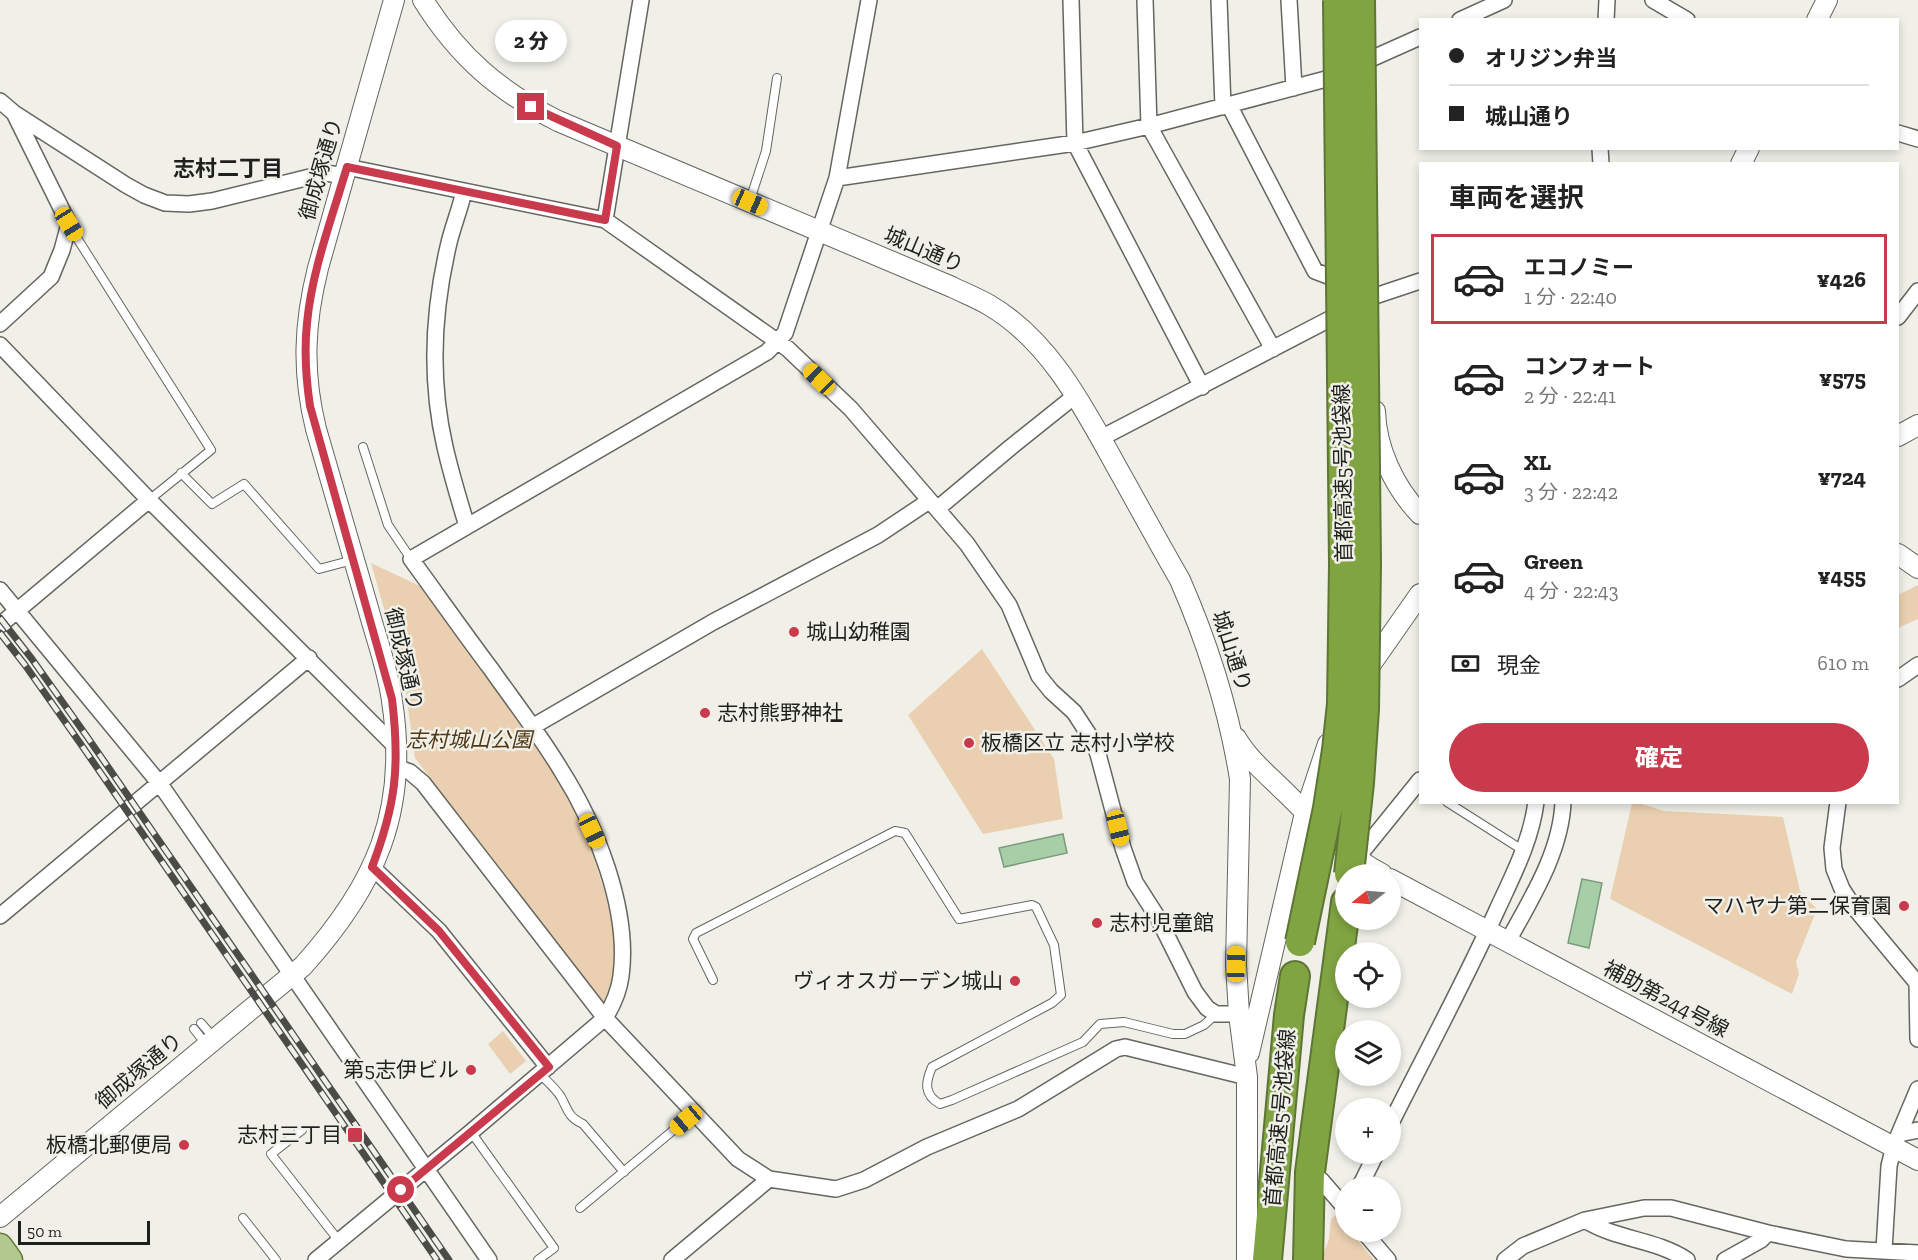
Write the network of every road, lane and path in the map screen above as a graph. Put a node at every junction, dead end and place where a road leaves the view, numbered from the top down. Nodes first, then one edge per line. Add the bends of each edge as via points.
1 (394, 0) edge
2 (423, 0) edge
3 (641, 0) edge
4 (868, 0) edge
5 (1071, 0) edge
6 (1145, 0) edge
7 (1219, 0) edge
8 (1290, 0) edge
9 (1325, 0) edge
10 (1338, 0) edge
11 (1360, 0) edge
12 (1371, 0) edge
13 (1504, 0) edge
14 (1607, 0) edge
15 (1653, 0) edge
16 (1827, 0) edge
17 (1464, 18) edge
18 (1606, 18) edge
19 (1684, 18) edge
20 (1818, 18) edge
21 (1419, 37) edge
22 (1371, 58) junction
23 (777, 78) dead end
24 (1326, 79) junction
25 (1294, 88) junction
26 (0, 100) edge
27 (1226, 106) junction
28 (14, 112) junction
29 (1149, 126) junction
30 (1899, 133) edge
31 (1918, 139) edge
32 (1075, 143) junction
33 (617, 146) junction
34 (345, 172) junction
35 (837, 178) junction
36 (464, 190) junction
37 (750, 202) junction
38 (605, 220) junction
39 (69, 224) junction
40 (819, 232) junction
41 (1328, 276) junction
42 (1419, 281) edge
43 (1918, 291) edge
44 (1372, 297) junction
45 (1899, 316) edge
46 (1328, 321) junction
47 (0, 324) edge
48 (778, 341) junction
49 (0, 345) edge
50 (1273, 349) junction
51 (1202, 387) junction
52 (1076, 395) junction
53 (1918, 425) edge
54 (1899, 435) edge
55 (1101, 438) junction
56 (363, 447) dead end
57 (181, 473) junction
58 (149, 500) junction
59 (933, 505) junction
60 (1419, 513) edge
61 (467, 526) junction
62 (1899, 555) edge
63 (411, 559) junction
64 (354, 560) junction
65 (1918, 568) edge
66 (0, 590) edge
67 (1419, 598) edge
68 (17, 611) junction
69 (0, 625) edge
70 (1378, 655) junction
71 (309, 658) junction
72 (1918, 665) edge
73 (1899, 678) edge
74 (1339, 708) junction
75 (1229, 723) junction
76 (532, 727) junction
77 (396, 747) junction
78 (396, 767) junction
79 (160, 784) junction
80 (1419, 784) edge
81 (1450, 804) edge
82 (1536, 804) edge
83 (1563, 804) edge
84 (1838, 804) edge
85 (1305, 813) junction
86 (1524, 851) junction
87 (1355, 864) edge
88 (1357, 864) edge
89 (1357, 864) edge
90 (1359, 864) edge
91 (372, 867) junction
92 (1401, 885) edge
93 (0, 916) edge
94 (1342, 930) edge
95 (1488, 931) junction
96 (1508, 941) junction
97 (1300, 942) dead end
98 (291, 976) junction
99 (1295, 976) dead end
100 (713, 980) dead end
101 (1917, 983) edge
102 (1342, 1008) edge
103 (1215, 1014) junction
104 (1239, 1014) junction
105 (605, 1018) junction
106 (198, 1026) dead end
107 (1918, 1039) edge
108 (211, 1042) junction
109 (544, 1070) junction
110 (1246, 1072) junction
111 (1918, 1089) edge
112 (1401, 1103) edge
113 (694, 1113) junction
114 (303, 1130) dead end
115 (1918, 1130) edge
116 (471, 1132) junction
117 (1908, 1150) edge
118 (426, 1168) junction
119 (624, 1173) junction
120 (769, 1179) junction
121 (1321, 1180) junction
122 (1335, 1196) edge
123 (580, 1208) dead end
124 (1309, 1216) junction
125 (0, 1217) edge
126 (243, 1218) dead end
127 (1585, 1220) junction
128 (1768, 1233) junction
129 (339, 1241) junction
130 (1373, 1242) edge
131 (0, 1246) edge
132 (1884, 1250) junction
133 (1918, 1253) edge
134 (10, 1260) edge
135 (276, 1260) edge
136 (316, 1260) edge
137 (489, 1260) edge
138 (538, 1260) edge
139 (672, 1260) edge
140 (1247, 1260) edge
141 (1267, 1260) edge
142 (1302, 1260) edge
143 (1308, 1260) edge
144 (1316, 1260) edge
145 (1388, 1260) edge
146 (1505, 1260) edge
147 (1687, 1260) edge
148 (1725, 1260) edge

1 - 34 street, 御成塚通り
2 - 33 street, 城山通り via 446,34 490,80 531,107
3 - 33 street
4 - 35 street
5 - 32 street
6 - 29 street
7 - 27 street
8 - 25 street
9 - 24 street
10 - 97 highway, 首都高速5号池袋線, bridge via 1342,704 1328,808
11 - 88 highway, 首都高速5号池袋線, bridge via 1366,564
12 - 22 street
13 - 17 street
14 - 18 street
15 - 19 street
16 - 20 street
21 - 22 street
22 - 24 street
22 - 44 street
23 - 37 lane via 766,151
24 - 25 street
24 - 41 street
25 - 27 street
26 - 28 street
27 - 29 street
27 - 41 street via 1310,263 1315,271
28 - 34 street via 126,185 165,203 212,201 326,173
28 - 39 street
29 - 32 street
29 - 50 street
30 - 31 street
32 - 35 street
32 - 51 street
33 - 37 street, 城山通り
33 - 38 street
34 - 36 street
34 - 64 street, 御成塚通り via 314,283 305,343 310,406
35 - 40 street
36 - 38 street
36 - 61 street via 448,247 435,344 436,390 444,445
37 - 40 street, 城山通り
38 - 48 street
39 - 47 street via 51,277
39 - 57 lane via 211,450
40 - 48 street via 785,333
40 - 52 street, 城山通り via 991,306 1024,332
41 - 46 street
42 - 44 street
43 - 45 street
44 - 46 street
44 - 60 street via 1376,423 1384,458
46 - 50 street
46 - 74 street via 1329,518
48 - 59 street via 851,408
48 - 61 street via 767,352
49 - 58 street
50 - 51 street
51 - 55 street
52 - 55 street, 城山通り
52 - 59 street
53 - 54 street
55 - 75 street, 城山通り via 1180,580 1220,687
56 - 63 lane via 388,525
57 - 58 lane
57 - 64 lane via 212,504 244,484 320,569
58 - 68 street
58 - 71 street
59 - 76 street via 713,622
59 - 103 street via 967,544 1009,605 1039,676 1083,723 1098,754 1135,882 1198,997
61 - 63 street
62 - 65 street
63 - 76 street
64 - 77 street, 御成塚通り via 391,691
66 - 68 street
67 - 70 street
68 - 69 street
68 - 79 street
70 - 74 street
70 - 89 street
71 - 77 street
71 - 79 street
72 - 73 street
74 - 85 street
75 - 85 street via 1248,756
75 - 104 street via 1240,779 1236,964
76 - 105 street via 578,801 611,883 623,956 615,1001
77 - 78 street, 御成塚通り
78 - 91 street, 御成塚通り via 392,807
78 - 105 street via 423,783
79 - 93 street
79 - 98 street
80 - 90 street
81 - 86 lane
82 - 86 street
83 - 96 street via 1551,856
84 - 101 street via 1832,848 1834,869 1842,889
85 - 87 street
85 - 110 street
86 - 95 street
91 - 98 street, 御成塚通り via 338,925
91 - 109 street via 439,931
92 - 95 street, 補助第244号線
94 - 124 highway, 首都高速5号池袋線 via 1311,1161
95 - 96 street, 補助第244号線
95 - 112 street
96 - 117 street, 補助第244号線
98 - 108 street, 御成塚通り
98 - 118 street
99 - 141 highway, 首都高速5号池袋線 via 1288,1015
100 - 103 lane via 693,939 696,933 896,831 905,833 959,919 1036,907 1054,945 1061,995 932,1067 926,1079 932,1100 940,1104 952,1100 1083,1042 1100,1024 1125,1022 1185,1034 1204,1025
101 - 107 street
102 - 121 street
103 - 104 street
104 - 110 street
105 - 109 street
105 - 113 street
106 - 108 lane
108 - 125 street, 御成塚通り
109 - 116 street
109 - 119 lane via 564,1107
110 - 120 street via 1125,1047 1116,1049 1018,1109 927,1147 864,1180 836,1189
110 - 140 street
111 - 117 street
113 - 119 lane
113 - 120 street via 738,1159
114 - 129 lane via 271,1154
115 - 117 street
116 - 118 street
116 - 138 lane via 554,1248
117 - 132 street via 1889,1166
118 - 129 street
118 - 137 street
119 - 123 lane
120 - 139 street
121 - 122 street
121 - 144 street
124 - 142 highway
124 - 143 highway, 首都高速5号池袋線
126 - 135 lane
127 - 128 street via 1644,1208 1671,1208
127 - 146 street via 1523,1246
127 - 147 street via 1596,1228 1672,1250
128 - 132 street via 1846,1249
128 - 148 street
129 - 136 street
130 - 145 street
131 - 134 main road
132 - 133 street

